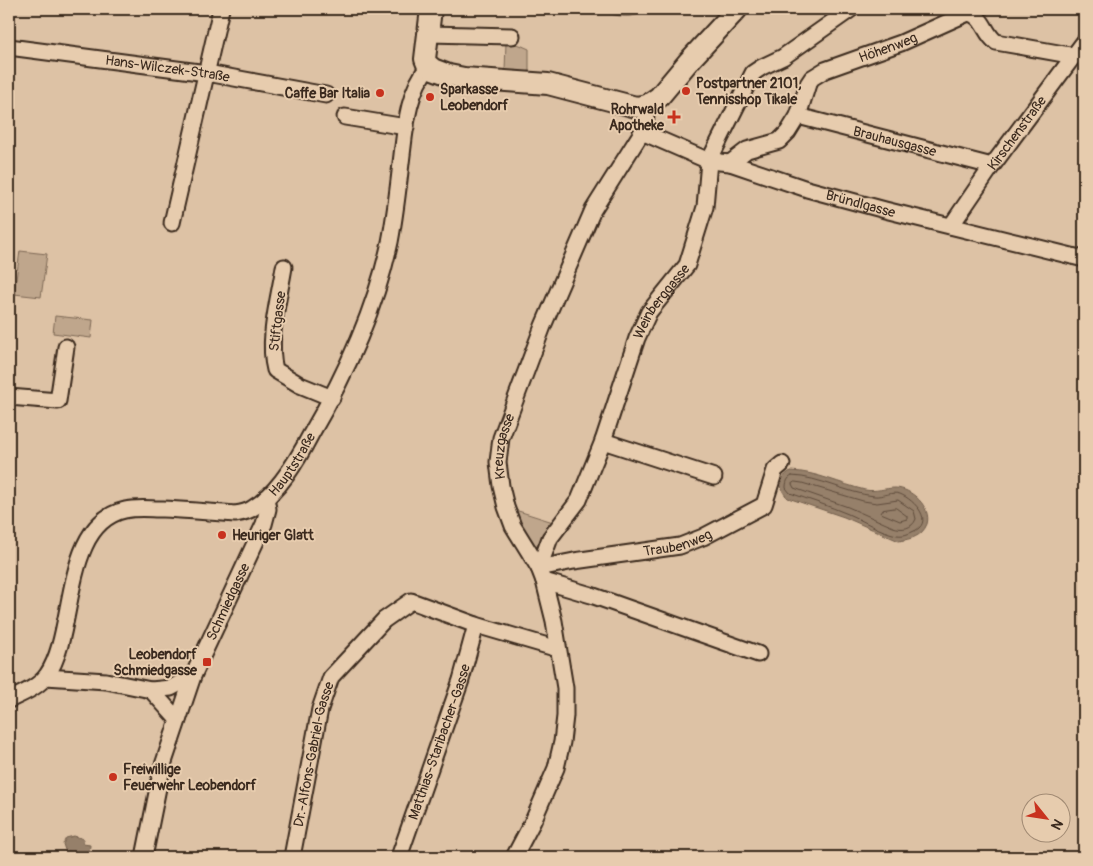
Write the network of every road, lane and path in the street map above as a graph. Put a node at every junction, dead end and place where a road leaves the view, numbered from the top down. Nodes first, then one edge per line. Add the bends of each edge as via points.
1 (222, 9) edge
2 (431, 9) edge
3 (737, 9) edge
4 (851, 9) edge
5 (429, 34) junction
6 (512, 36) dead end
7 (1084, 42) edge
8 (9, 47) edge
9 (1075, 56) junction
10 (429, 66) junction
11 (207, 73) junction
12 (326, 95) dead end
13 (647, 105) junction
14 (798, 116) junction
15 (345, 117) dead end
16 (406, 127) junction
17 (642, 132) junction
18 (709, 160) junction
19 (730, 163) junction
20 (992, 166) junction
21 (172, 223) dead end
22 (951, 226) junction
23 (1084, 258) edge
24 (284, 267) dead end
25 (66, 347) dead end
26 (9, 397) edge
27 (332, 398) junction
28 (603, 441) junction
29 (782, 464) dead end
30 (714, 477) dead end
31 (266, 498) junction
32 (542, 574) junction
33 (476, 625) junction
34 (558, 649) junction
35 (758, 654) dead end
36 (193, 676) junction
37 (46, 677) junction
38 (151, 690) junction
39 (9, 700) edge
40 (178, 720) junction
41 (144, 857) edge
42 (292, 857) edge
43 (399, 857) edge
44 (514, 857) edge

1 - 11 street
2 - 5 main road
3 - 13 main road via 659,97
4 - 18 street via 753,74
5 - 6 street
5 - 10 main road via 426,59
7 - 9 street, Kirschenstraße
8 - 11 street, Hans-Wilczek-Straße
9 - 14 street, Höhenweg via 996,42 978,16 968,13 901,43 824,70 808,84
9 - 20 street, Kirschenstraße
10 - 13 main road via 464,78 543,83 628,106
10 - 16 street, Hauptstraße via 418,83
11 - 12 street, Hans-Wilczek-Straße
11 - 21 street
13 - 17 street, Kreuzgasse
14 - 19 street, Höhenweg via 779,141 747,150
14 - 20 street, Brauhausgasse
15 - 16 street
16 - 27 street, Hauptstraße via 396,209 382,272 359,342
17 - 18 street, Bründlgasse
17 - 32 street, Kreuzgasse via 593,210 543,326 501,438 498,462 506,507 513,526
18 - 19 street, Bründlgasse
18 - 28 street, Weinberggasse via 705,207 687,265 648,312
19 - 22 street, Bründlgasse via 807,189
20 - 22 street, Kirschenstraße
22 - 23 street, Bründlgasse
24 - 27 street, Stiftgasse via 272,342 275,370
25 - 26 street via 58,401
27 - 31 street, Hauptstraße via 292,467
28 - 30 street
28 - 32 street, Weinberggasse via 579,500 550,538
29 - 32 street, Traubenweg via 774,470 764,505 703,537 680,546 574,561
31 - 36 street, Schmiedgasse via 268,509 264,524
31 - 37 street, Hauptstraße via 251,510 235,514 133,508 105,519 91,535 79,559 57,656
32 - 34 street, Kreuzgasse
32 - 35 street via 591,595
33 - 34 street, Dr.-Alfons-Gabriel-Gasse
33 - 42 street, Dr.-Alfons-Gabriel-Gasse via 411,601 384,620 331,677 320,709
33 - 43 street, Matthias-Staribacher-Gasse via 461,680
34 - 44 street, Kreuzgasse via 565,688 562,742 556,768
36 - 38 street via 171,688
36 - 40 street, Schmiedgasse
37 - 38 street via 106,681
37 - 39 street
38 - 40 street
40 - 41 street, Schmiedgasse via 162,768

